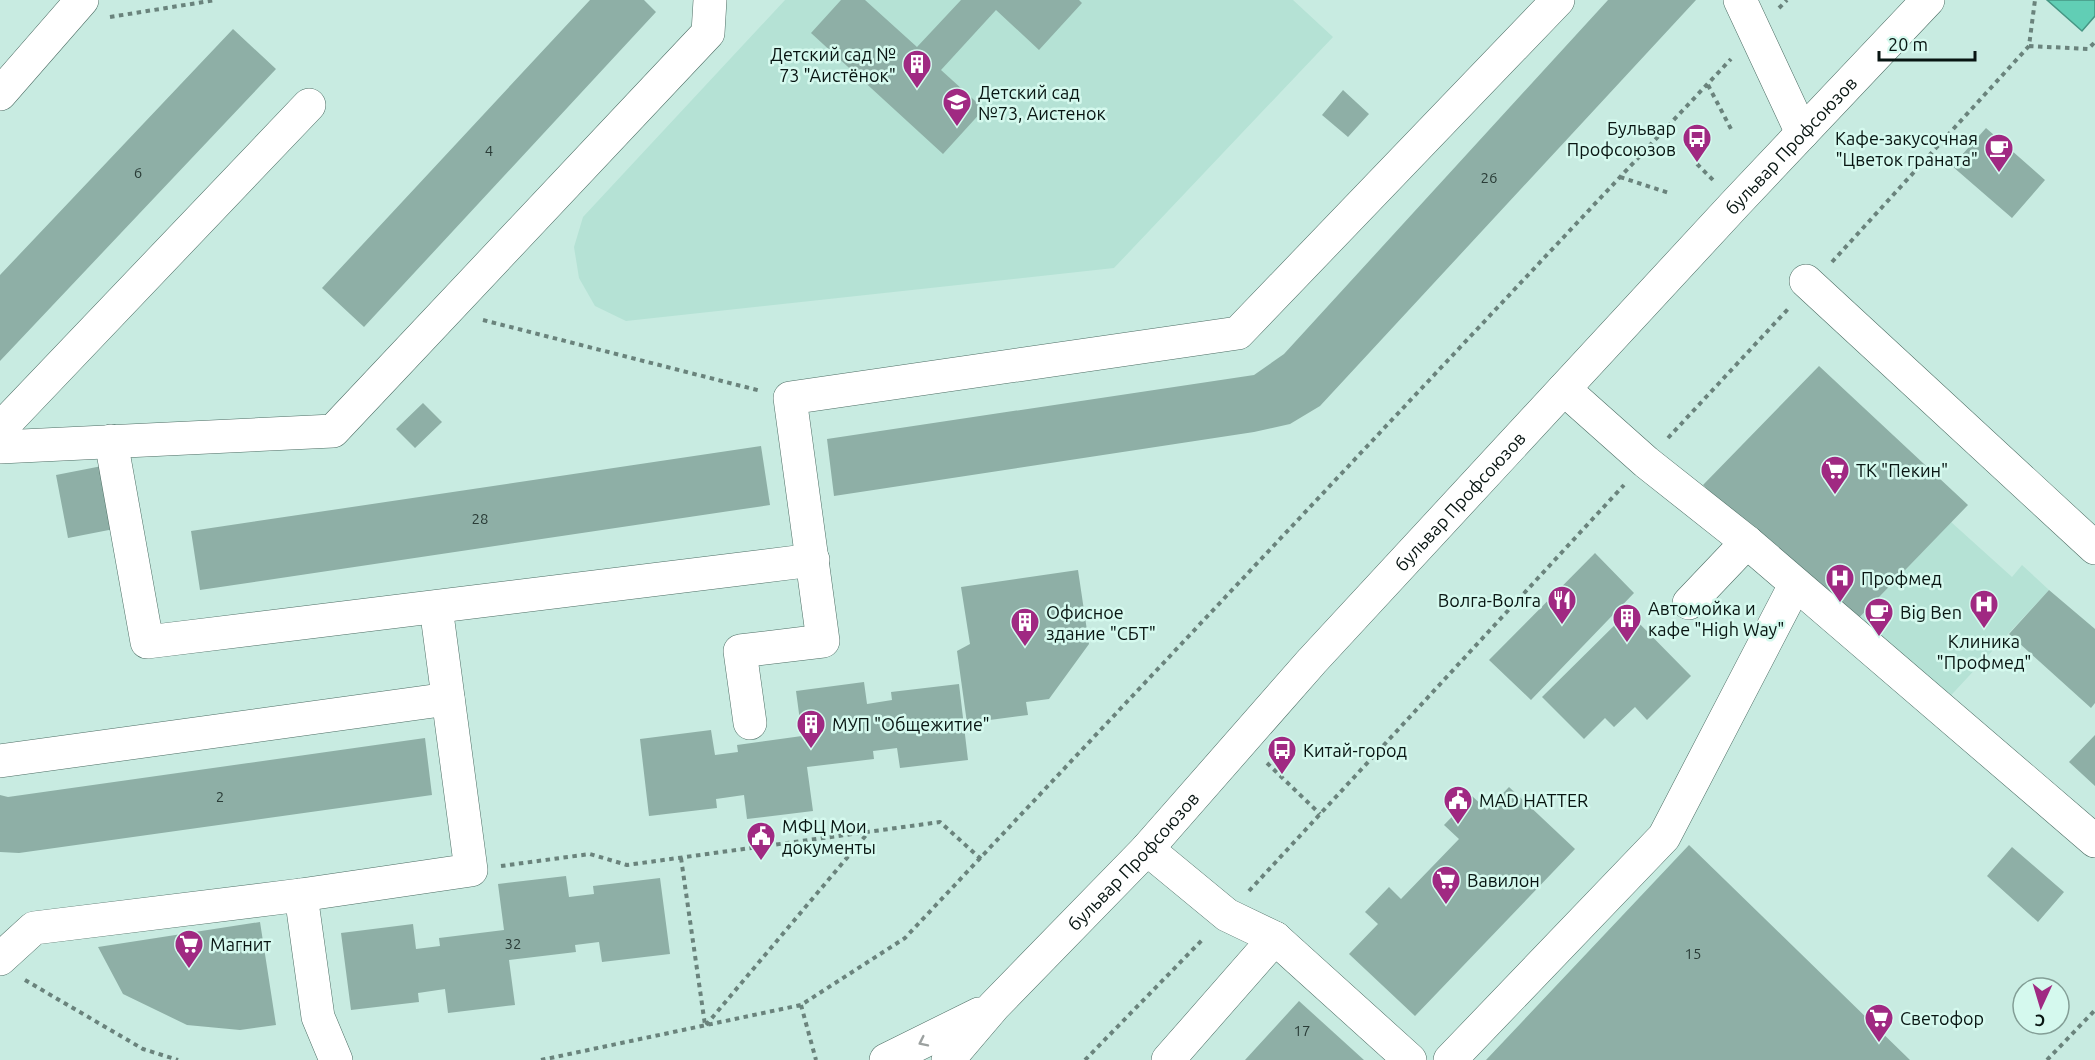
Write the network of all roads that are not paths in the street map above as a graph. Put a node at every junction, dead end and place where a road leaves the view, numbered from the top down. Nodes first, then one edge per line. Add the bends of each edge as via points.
1 (82, 0) edge
2 (710, 0) edge
3 (1558, 0) edge
4 (1740, 0) edge
5 (1928, 0) edge
6 (0, 94) edge
7 (309, 105) dead end
8 (1802, 133) junction
9 (1808, 283) road end
10 (1564, 389) junction
11 (0, 429) edge
12 (111, 441) junction
13 (0, 447) edge
14 (1747, 542) junction
15 (2095, 548) edge
16 (813, 560) junction
17 (1795, 585) junction
18 (1689, 603) dead end
19 (436, 607) junction
20 (448, 699) junction
21 (750, 723) dead end
22 (0, 761) edge
23 (2095, 841) edge
24 (1147, 849) junction
25 (301, 895) junction
26 (1275, 938) junction
27 (8, 967) edge
28 (994, 1006) junction
29 (336, 1060) edge
30 (886, 1060) edge
31 (948, 1060) edge
32 (1168, 1060) edge
33 (1410, 1060) edge
34 (1450, 1060) edge

1 - 6 street
2 - 12 street via 708,33 333,431
3 - 16 street via 1238,333 790,398
4 - 8 street
5 - 8 street, бульвар Профсоюзов
7 - 11 street
8 - 10 street, бульвар Профсоюзов
9 - 15 street
10 - 14 street via 1646,462
10 - 24 street, бульвар Профсоюзов via 1312,662
12 - 13 street
12 - 19 street via 147,642
14 - 17 street
14 - 18 street
16 - 19 street
16 - 21 street via 823,641 740,651
17 - 23 street
17 - 34 street via 1664,837
19 - 20 street
20 - 22 street
20 - 25 street via 471,870
24 - 26 street via 1227,915
24 - 28 street, бульвар Профсоюзов
25 - 27 street via 34,928
25 - 29 street via 318,1017
26 - 32 street
26 - 33 street
28 -> 30 street, бульвар Профсоюзов
28 - 31 street, бульвар Профсоюзов

